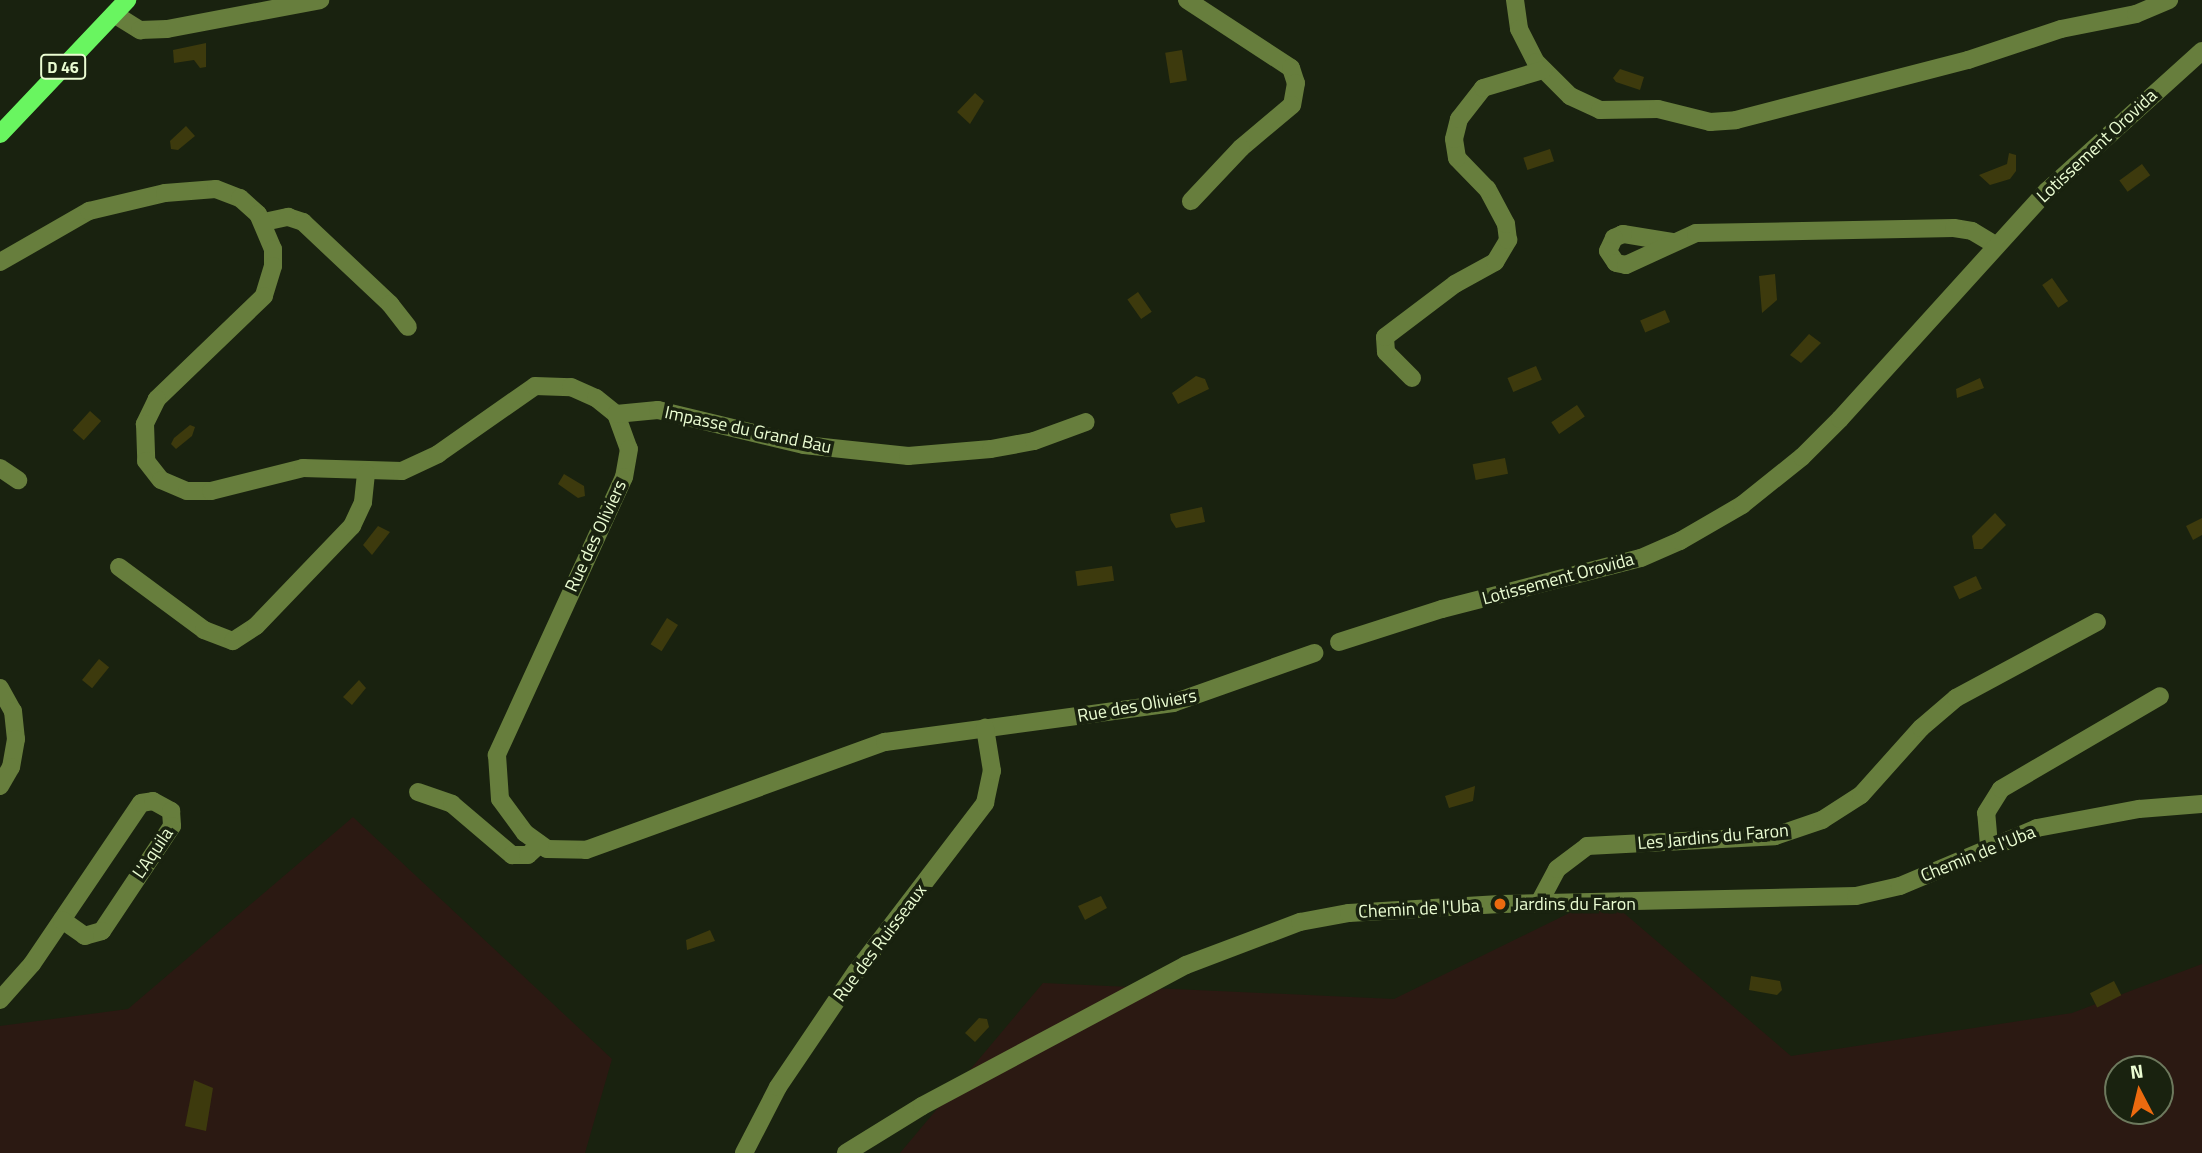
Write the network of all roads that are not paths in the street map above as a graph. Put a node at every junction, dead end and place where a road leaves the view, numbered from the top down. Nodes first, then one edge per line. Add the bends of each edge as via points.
1 (127, 0) edge
2 (320, 0) edge
3 (1187, 0) edge
4 (2169, 0) edge
5 (1512, 5) edge
6 (114, 14) junction
7 (2202, 51) edge
8 (1543, 69) junction
9 (0, 134) edge
10 (1191, 201) dead end
11 (264, 222) junction
12 (1672, 242) dead end
13 (1995, 245) junction
14 (0, 262) edge
15 (408, 327) dead end
16 (1412, 378) dead end
17 (616, 414) junction
18 (1086, 422) dead end
19 (0, 468) edge
20 (366, 473) junction
21 (18, 480) dead end
22 (119, 567) dead end
23 (2097, 622) dead end
24 (1339, 642) dead end
25 (1314, 653) dead end
26 (0, 688) edge
27 (2160, 696) dead end
28 (985, 728) junction
29 (0, 786) edge
30 (418, 792) dead end
31 (2202, 804) edge
32 (540, 844) junction
33 (1989, 845) junction
34 (1539, 902) junction
35 (62, 920) junction
36 (0, 1000) edge
37 (744, 1153) edge
38 (846, 1153) edge

1 - 6 main road, D 46
2 - 6 street via 167,29 139,30
3 - 10 street via 1291,68 1296,83 1292,105 1241,148
4 - 8 street via 2006,50 1721,122 1658,108 1600,110 1570,96
5 - 8 street via 1525,41
6 - 9 main road, D 46
7 - 13 street, Lotissement Orovida via 2056,182
8 - 16 street via 1483,88 1459,119 1454,139 1457,158 1499,208 1506,223 1507,247 1495,262 1455,284 1385,337 1387,352
11 - 14 street via 250,205 229,192 202,188 165,192 89,211
11 - 15 street via 288,217 303,222 390,304
11 - 20 street via 273,266 264,296 157,400 142,435 146,461 161,480 187,491 212,491 287,470
12 - 13 street via 1708,233 1954,228 1972,231
13 - 24 street, Lotissement Orovida via 1802,457 1712,525 1608,568 1442,609
17 - 18 street, Impasse du Grand Bau via 658,410 804,445 908,456 1012,445
17 - 20 street via 571,387 535,386 425,462 402,471
17 - 32 street, Rue des Oliviers via 629,449 624,477 497,755 500,799
19 - 21 street
20 - 22 street via 363,502 352,526 256,625 233,641 204,630
23 - 34 street, Les Jardins du Faron via 1956,698 1921,728 1874,783 1822,820 1775,835 1587,846 1557,869
25 - 28 street, Rue des Oliviers via 1173,703
26 - 29 street via 13,712 16,739 11,767
27 - 33 street via 2001,789 1986,813
28 - 32 street, Rue des Oliviers via 860,750 586,850 560,851
28 - 37 street, Rue des Ruisseaux via 992,771 985,803 863,962 778,1087
30 - 32 street via 452,804 512,855 528,855
31 - 33 street, Chemin de l'Uba via 2074,819
33 - 34 street, Chemin de l'Uba via 1900,886 1856,896
34 - 38 street, Chemin de l'Uba via 1349,913 1288,926 1186,965 922,1106
35 - 35 street, L'Aquila via 141,803 153,801 171,811 172,826 102,931 85,936
35 - 36 street, L'Aquila via 18,984

